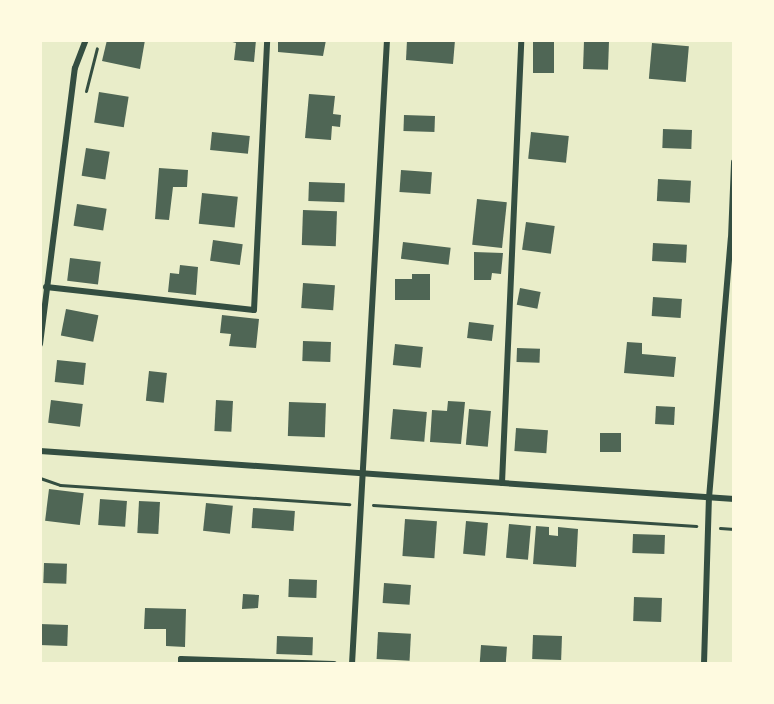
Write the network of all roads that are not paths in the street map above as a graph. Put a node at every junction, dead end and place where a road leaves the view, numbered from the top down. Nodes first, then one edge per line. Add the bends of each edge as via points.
1 (86, 40) edge
2 (267, 40) edge
3 (387, 40) edge
4 (521, 40) edge
5 (734, 162) edge
6 (46, 287) junction
7 (40, 344) edge
8 (40, 451) edge
9 (363, 472) junction
10 (502, 483) junction
11 (709, 498) junction
12 (734, 499) edge
13 (181, 663) edge
14 (334, 663) edge
15 (352, 663) edge
16 (704, 663) edge

1 - 6 street via 75,68
2 - 6 street via 254,310
3 - 9 street
4 - 10 street
5 - 11 street
6 - 7 street
8 - 9 street
9 - 10 street
9 - 15 street
10 - 11 street
11 - 12 street
11 - 16 street
13 - 14 street via 181,659

